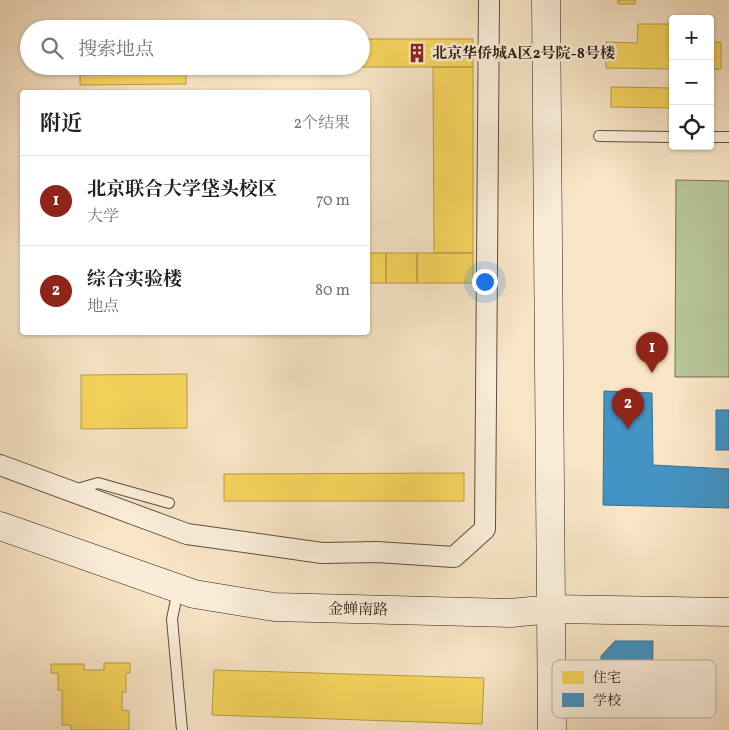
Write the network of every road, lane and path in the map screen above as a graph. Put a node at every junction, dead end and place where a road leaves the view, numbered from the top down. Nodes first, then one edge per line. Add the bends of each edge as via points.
1 (489, 0) edge
2 (546, 0) edge
3 (600, 136) dead end
4 (669, 136) edge
5 (714, 137) edge
6 (729, 137) edge
7 (0, 465) edge
8 (70, 491) junction
9 (169, 503) dead end
10 (0, 526) edge
11 (178, 589) junction
12 (552, 609) junction
13 (729, 612) edge
14 (182, 730) edge
15 (552, 730) edge

1 - 8 street via 485,529 454,557 377,552 322,553 187,534
2 - 12 street
3 - 4 lane
5 - 6 lane
7 - 8 street
8 - 9 lane via 98,483
10 - 11 street, 金蝉南路
11 - 12 street, 金蝉南路 via 274,607 511,613
11 - 14 lane via 172,619
12 - 13 street, 金蝉南路
12 - 15 street

